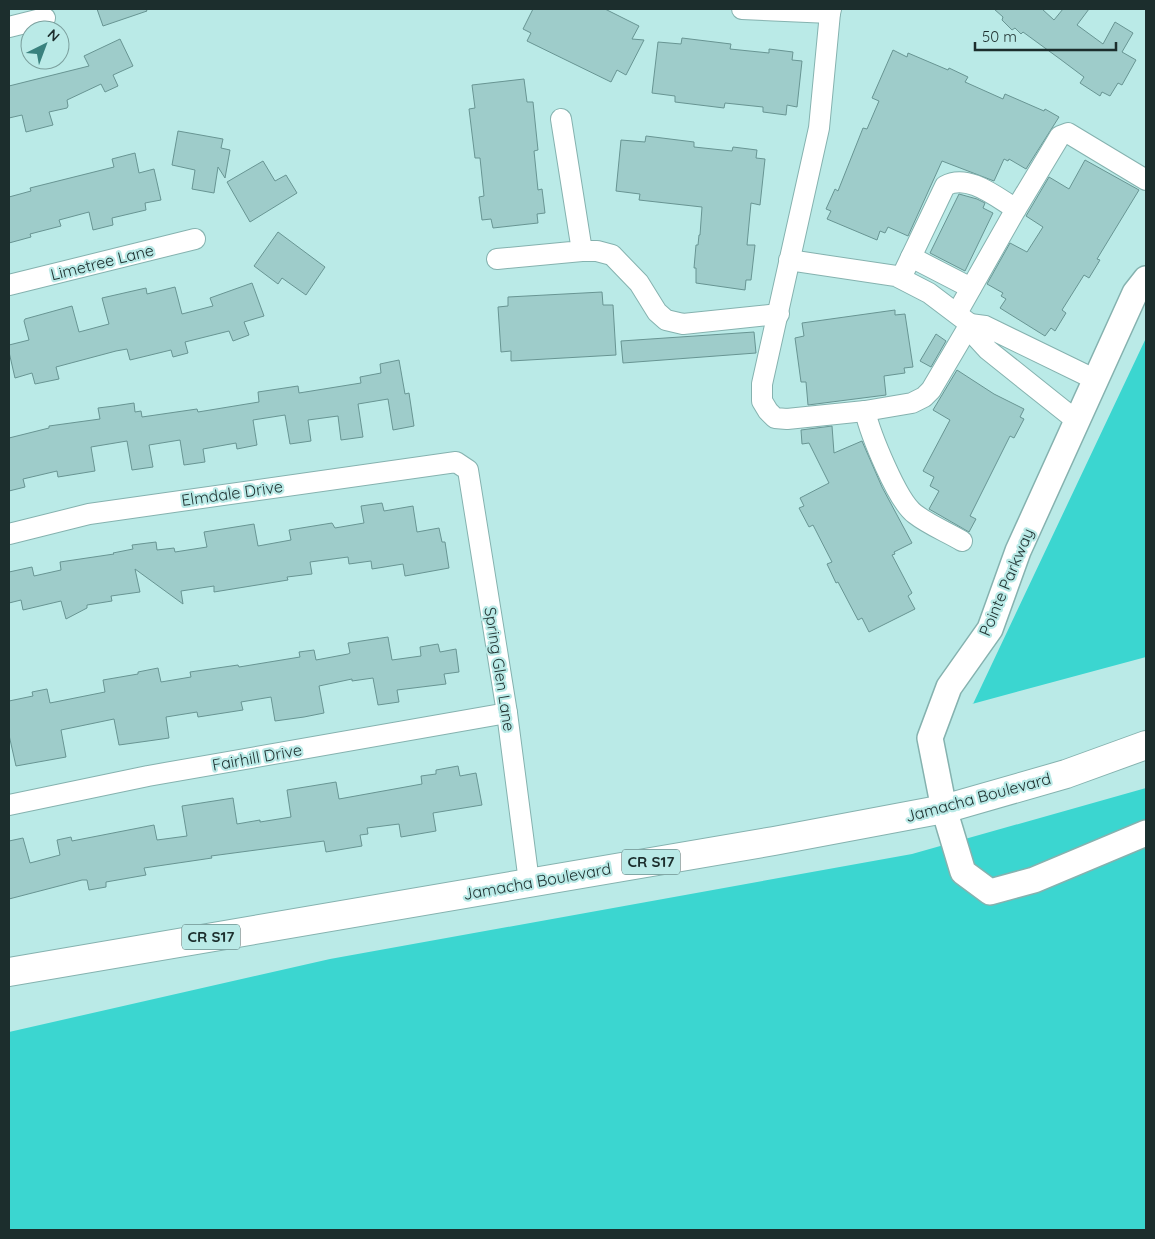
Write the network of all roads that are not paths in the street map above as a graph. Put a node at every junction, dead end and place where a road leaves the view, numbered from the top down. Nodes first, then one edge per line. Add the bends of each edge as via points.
1 (742, 9) edge
2 (830, 11) edge
3 (45, 18) dead end
4 (9, 27) edge
5 (562, 119) dead end
6 (1146, 180) edge
7 (1016, 209) junction
8 (195, 239) dead end
9 (582, 251) junction
10 (911, 257) junction
11 (497, 259) dead end
12 (789, 260) junction
13 (901, 278) junction
14 (1146, 279) edge
15 (9, 285) edge
16 (971, 288) junction
17 (779, 314) junction
18 (963, 318) junction
19 (1024, 345) junction
20 (1012, 370) junction
21 (1096, 380) junction
22 (865, 411) junction
23 (1077, 421) junction
24 (456, 462) joint
25 (9, 534) edge
26 (962, 541) dead end
27 (507, 713) junction
28 (1146, 745) edge
29 (9, 805) edge
30 (944, 809) junction
31 (1146, 833) edge
32 (529, 882) junction
33 (9, 972) edge

1 - 2 street
2 - 12 street via 819,128
3 - 4 street
5 - 9 street
6 - 7 street via 1068,133 1060,136
7 - 10 street via 970,182 953,181 945,186
7 - 16 street
8 - 15 street, Limetree Lane
9 - 11 street
9 - 17 street via 612,255 639,283 657,312 666,320 683,324
10 - 13 street
10 - 16 street
12 - 13 street
12 - 17 street
13 - 18 street via 929,293
14 - 21 street, Pointe Parkway via 1135,293
16 - 18 street
17 - 22 street via 762,384 762,401 768,411 775,418 787,419
18 - 19 street
18 - 20 street via 988,350
18 - 22 street via 924,397 912,403
19 - 20 street
19 - 21 street
20 - 23 street
21 - 23 street, Pointe Parkway
22 - 26 street via 869,428 904,502 914,514
23 - 30 street, Pointe Parkway via 1018,552 990,629 949,687 930,738
24 - 25 street, Elmdale Drive via 89,514
24 - 27 street, Spring Glen Lane via 468,470
27 - 29 street, Fairhill Drive via 148,776
27 - 32 street, Spring Glen Lane
28 - 30 main road, Jamacha Boulevard / CR S17 via 1066,774
30 - 31 street, Pointe Parkway via 963,872 990,892 1034,880
30 - 32 main road, Jamacha Boulevard / CR S17
32 - 33 main road, Jamacha Boulevard / CR S17

